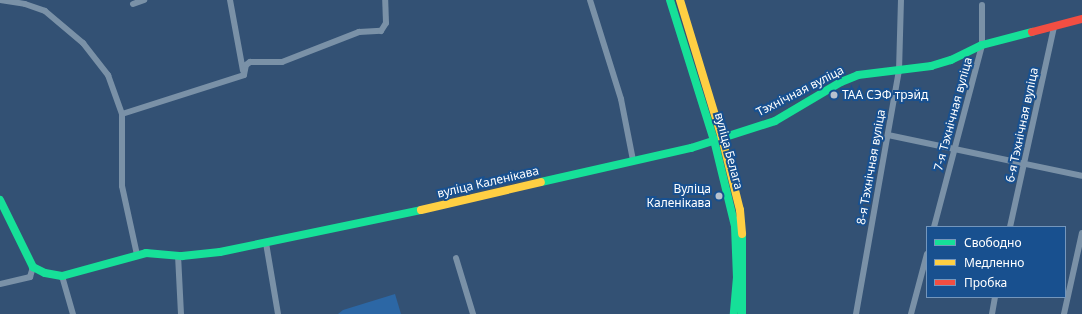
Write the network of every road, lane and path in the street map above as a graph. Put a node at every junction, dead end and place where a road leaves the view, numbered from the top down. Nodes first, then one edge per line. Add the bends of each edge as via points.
1 (0, 0) edge
2 (144, 0) edge
3 (230, 0) edge
4 (385, 0) edge
5 (590, 0) edge
6 (670, 0) edge
7 (680, 0) edge
8 (901, 0) edge
9 (133, 4) dead end
10 (982, 5) dead end
11 (1082, 19) edge
12 (1054, 27) junction
13 (982, 46) junction
14 (899, 71) junction
15 (244, 75) junction
16 (122, 114) junction
17 (888, 135) junction
18 (718, 139) junction
19 (955, 151) junction
20 (633, 160) junction
21 (1024, 166) junction
22 (1082, 176) edge
23 (0, 200) edge
24 (934, 226) edge
25 (1010, 226) edge
26 (1082, 233) edge
27 (266, 243) junction
28 (137, 255) junction
29 (178, 256) junction
30 (456, 258) dead end
31 (926, 258) edge
32 (33, 267) junction
33 (62, 276) junction
34 (0, 284) edge
35 (995, 298) edge
36 (73, 314) edge
37 (181, 314) edge
38 (278, 314) edge
39 (473, 314) edge
40 (734, 314) edge
41 (742, 314) edge
42 (856, 314) edge
43 (911, 314) edge
44 (992, 314) edge
45 (1064, 314) edge

1 - 16 street via 35,7 64,25 97,58 108,75
2 - 9 street
3 - 15 street
4 - 15 street via 386,23 381,31 359,32 282,62 250,62 246,65
5 - 20 street via 621,99
6 - 18 street, вуліца Белага
7 - 18 street, вуліца Белага
8 - 14 street, 8-я Тэхнічная вуліца
10 - 13 street, 7-я Тэхнічная вуліца
11 - 12 street, Тэхнічная вуліца
12 - 13 street, Тэхнічная вуліца
12 - 21 street, 6-я Тэхнічная вуліца
13 - 14 street, Тэхнічная вуліца via 951,60
13 - 19 street, 7-я Тэхнічная вуліца
14 - 17 street, 8-я Тэхнічная вуліца
14 - 18 street, Тэхнічная вуліца via 858,75 775,120
15 - 16 street
16 - 28 street via 122,186
17 - 19 street
17 - 42 street, 8-я Тэхнічная вуліца
18 - 20 street, вуліца Каленікава
18 - 40 street, вуліца Белага via 734,226 737,277
18 - 41 street, вуліца Белага via 743,234
19 - 21 street
19 - 24 street, 7-я Тэхнічная вуліца
20 - 27 street, вуліца Каленікава
21 - 22 street
21 - 25 street, 6-я Тэхнічная вуліца
23 - 32 street
26 - 45 street
27 - 29 street, вуліца Каленікава via 220,252
27 - 38 street
28 - 29 street, вуліца Каленікава via 152,252
28 - 33 street, вуліца Каленікава
29 - 37 street
30 - 39 street
31 - 43 street
32 - 33 street via 45,273
32 - 34 street via 30,277
33 - 36 street
35 - 44 street

